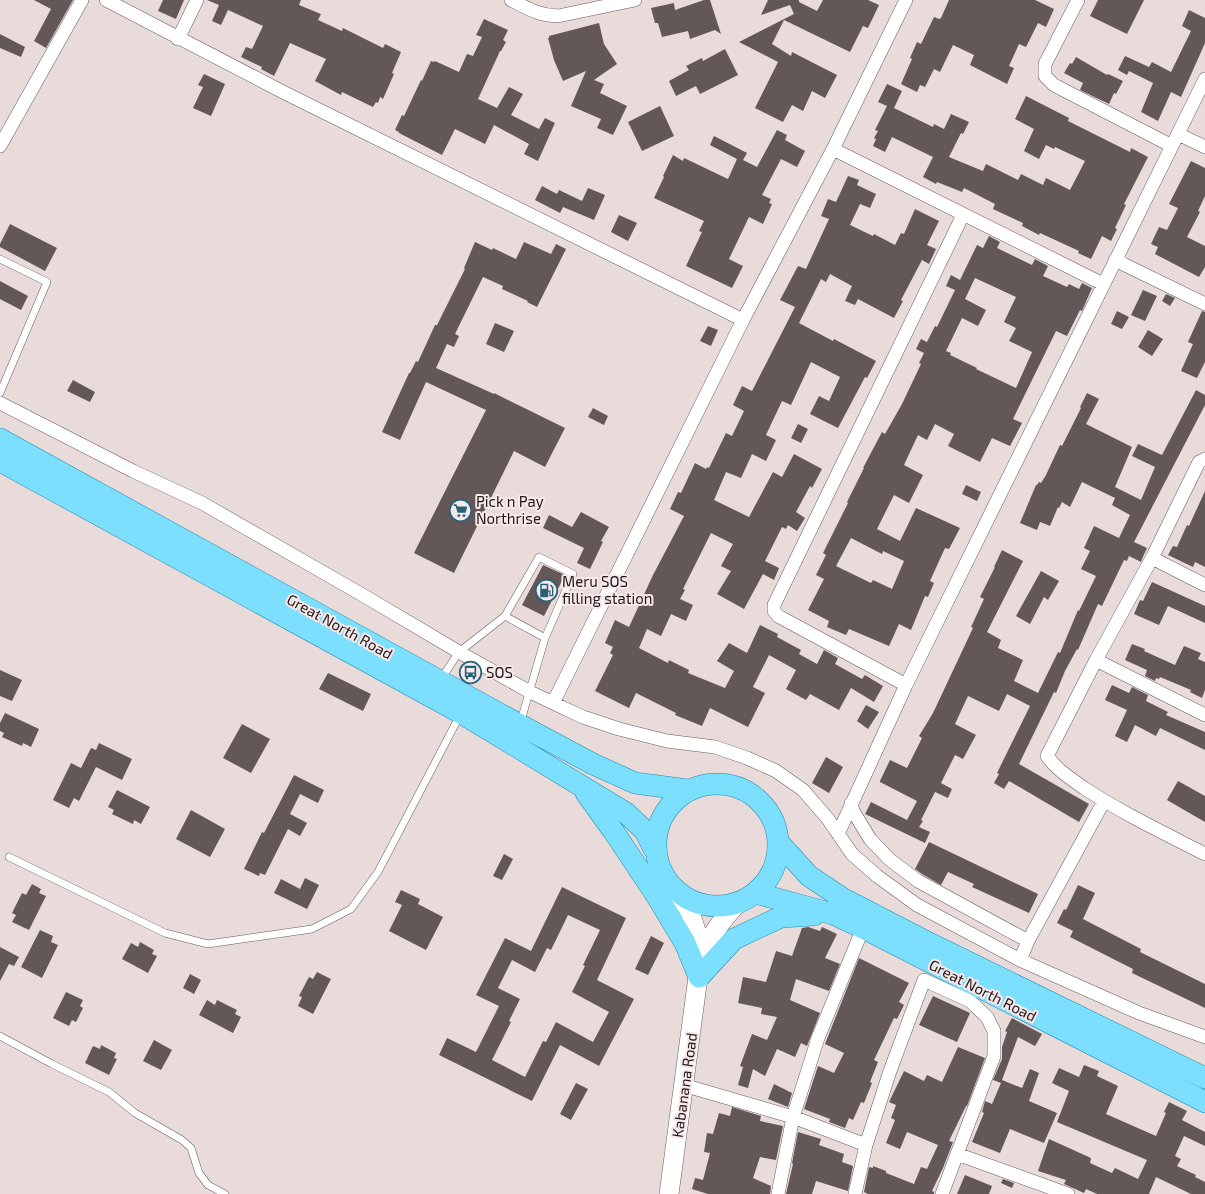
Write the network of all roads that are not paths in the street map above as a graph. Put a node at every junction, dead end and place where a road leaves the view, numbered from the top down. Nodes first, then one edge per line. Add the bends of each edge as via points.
1 (82, 0) edge
2 (106, 0) edge
3 (197, 0) edge
4 (511, 0) edge
5 (635, 0) edge
6 (906, 0) edge
7 (1078, 0) edge
8 (178, 39) junction
9 (1205, 79) edge
10 (1175, 140) junction
11 (0, 146) edge
12 (1205, 147) edge
13 (833, 149) junction
14 (963, 215) junction
15 (0, 259) edge
16 (1115, 260) junction
17 (1103, 284) junction
18 (1205, 304) edge
19 (743, 320) junction
20 (0, 393) edge
21 (0, 403) edge
22 (0, 439) edge
23 (1205, 459) edge
24 (0, 461) edge
25 (1152, 558) junction
26 (1205, 585) edge
27 (505, 616) junction
28 (545, 638) junction
29 (459, 652) junction
30 (1096, 660) junction
31 (440, 680) junction
32 (906, 685) junction
33 (530, 692) junction
34 (553, 703) junction
35 (461, 714) junction
36 (1205, 715) edge
37 (520, 725) junction
38 (582, 787) junction
39 (688, 790) junction
40 (1104, 801) junction
41 (851, 803) junction
42 (838, 834) junction
43 (779, 843) junction
44 (654, 849) junction
45 (1205, 854) edge
46 (9, 858) dead end
47 (676, 890) junction
48 (756, 893) junction
49 (737, 904) junction
50 (833, 914) junction
51 (863, 928) junction
52 (1028, 941) junction
53 (1020, 960) junction
54 (699, 969) junction
55 (0, 1036) edge
56 (1205, 1038) edge
57 (1205, 1078) edge
58 (683, 1085) junction
59 (1205, 1102) edge
60 (793, 1118) junction
61 (866, 1145) junction
62 (957, 1154) junction
63 (225, 1194) edge
64 (669, 1194) edge
65 (778, 1194) edge
66 (855, 1194) edge
67 (942, 1194) edge
68 (1068, 1194) edge

1 - 11 street
2 - 8 street
3 - 8 street
4 - 5 street via 535,13 547,16
6 - 13 street
7 - 10 street via 1045,64 1045,76 1054,85
8 - 19 street
9 - 10 street
10 - 12 street
10 - 16 street
13 - 14 street
13 - 19 street
14 - 17 street
14 - 32 street via 774,605 774,611 778,616
15 - 20 lane via 47,282
16 - 17 street
16 - 18 street
17 - 32 street
19 - 34 street
21 - 29 street via 202,503
22 - 31 main road, Great North Road
23 - 25 street via 1199,462
24 - 35 main road, Great North Road
25 - 26 street
25 - 30 street
27 - 28 lane
27 - 28 lane via 539,557 573,574
27 - 29 lane
28 - 33 lane
29 - 31 lane
29 - 33 street
30 - 36 street
30 - 40 street via 1047,756 1062,773
31 - 37 main road, Great North Road
32 - 41 street
33 - 34 street
33 - 37 lane
34 - 42 street via 583,717 619,729 715,747 776,771 803,790
35 - 38 main road, Great North Road
35 - 46 lane via 378,872 351,908 312,930 208,944 165,933
37 - 39 main road, Great North Road via 635,783
38 - 44 main road, Great North Road via 626,812 645,831
38 - 54 main road via 658,898
39 - 43 main road via 706,784 716,784 734,787 747,793 759,801 771,816
39 - 44 main road via 679,795 665,810 656,828
40 - 45 street
40 - 52 street
41 - 42 street
41 - 52 street via 870,839 889,859 912,877
42 - 53 street via 852,854 917,905
43 - 48 main road via 775,867 767,882
43 - 57 main road, Great North Road via 809,876 842,898
44 - 47 main road via 665,878
47 - 49 main road via 694,901 705,904
47 - 54 street via 690,912 698,937
48 - 49 main road
48 - 50 main road, Great North Road
49 - 54 street via 721,921 709,940
50 - 51 main road, Great North Road
50 - 54 main road via 781,917 734,939
51 - 59 main road, Great North Road
51 - 60 street via 818,1038
52 - 53 street
53 - 56 street via 1139,1013
54 - 58 street, Kabanana Road
55 - 63 lane via 109,1092 135,1113 182,1140 191,1148 199,1173 208,1185
58 - 60 street
58 - 64 street, Kabanana Road
60 - 61 street
60 - 65 street
61 - 62 street via 924,980 970,1001 987,1017 994,1031 994,1056
61 - 66 street
62 - 67 street
62 - 68 street

